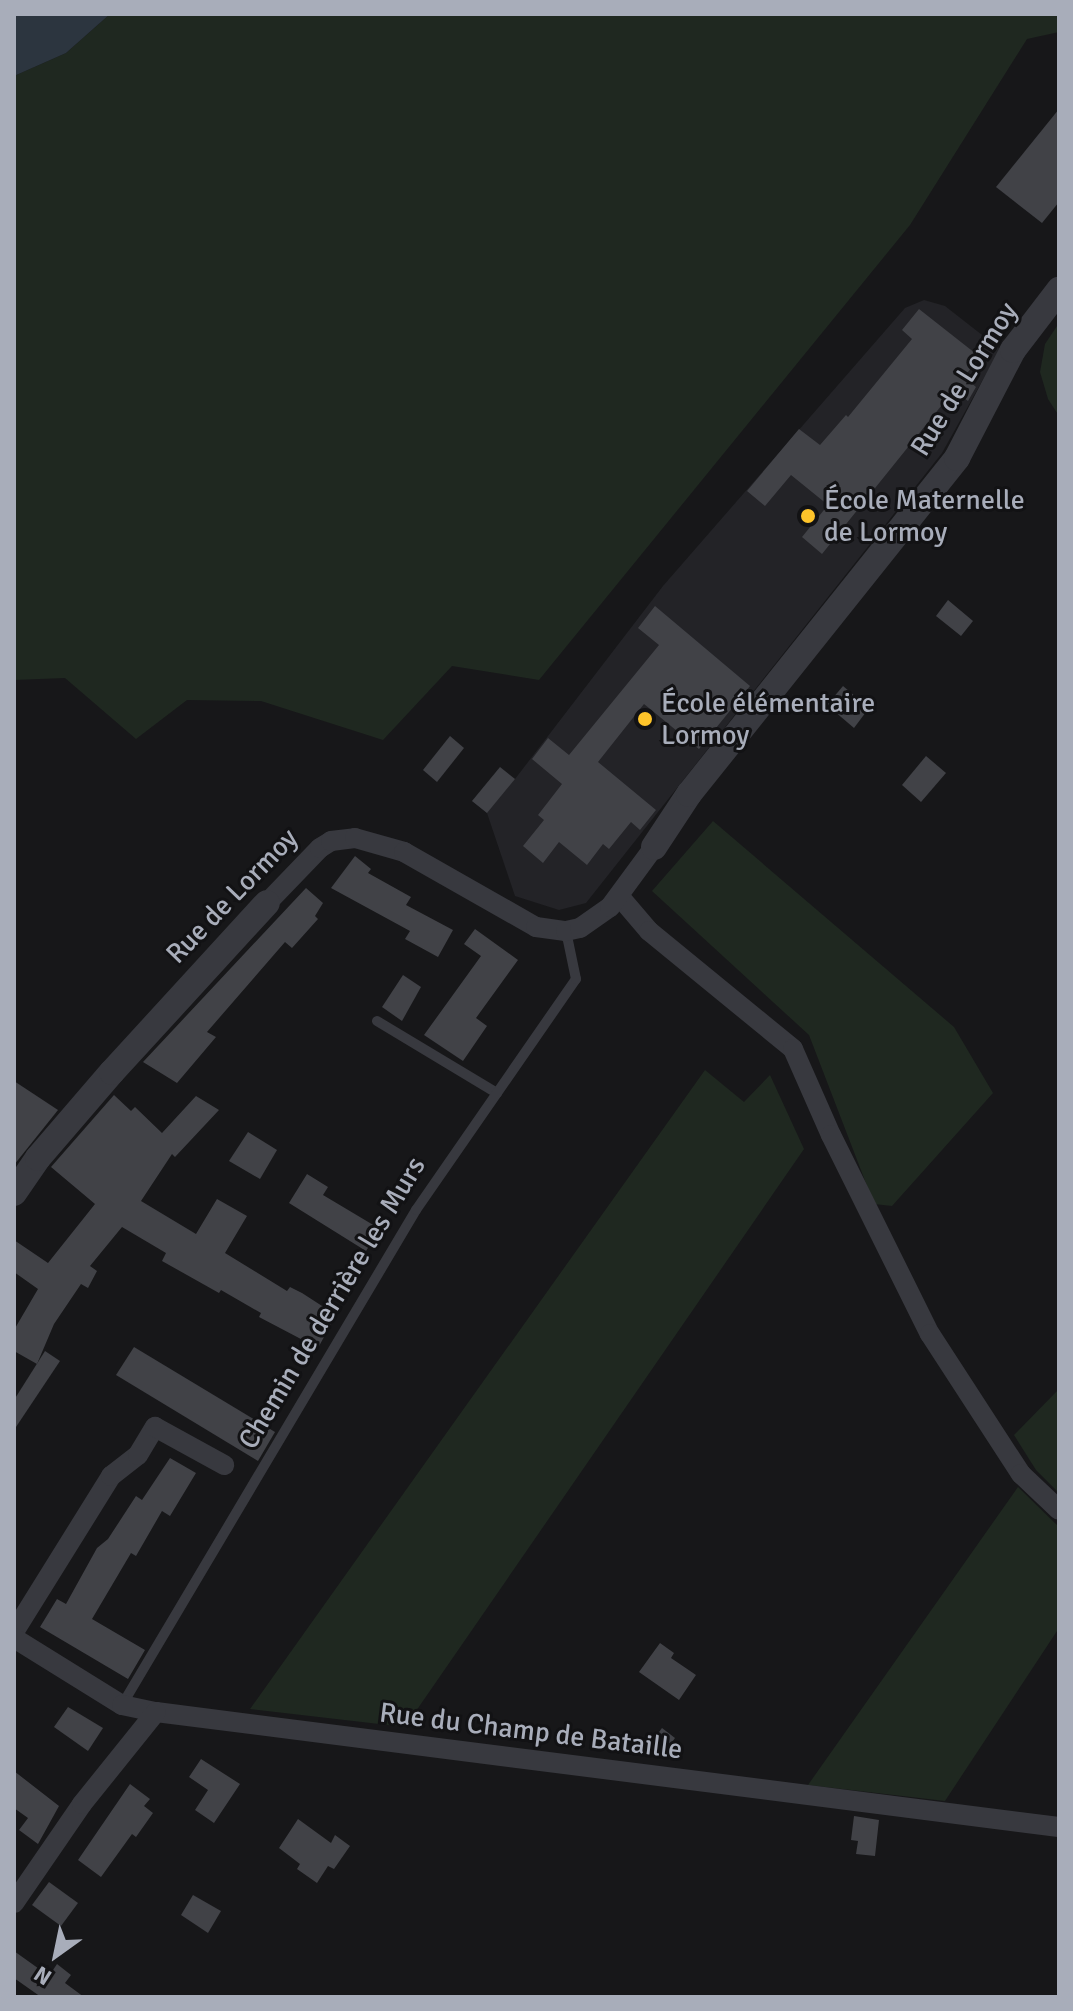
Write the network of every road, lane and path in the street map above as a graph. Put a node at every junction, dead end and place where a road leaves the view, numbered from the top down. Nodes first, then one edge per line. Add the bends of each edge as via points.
1 (1059, 290) edge
2 (654, 847) joint
3 (620, 897) junction
4 (267, 903) joint
5 (566, 931) junction
6 (377, 1021) dead end
7 (497, 1093) junction
8 (14, 1193) edge
9 (224, 1465) dead end
10 (1059, 1510) edge
11 (14, 1632) edge
12 (14, 1638) edge
13 (122, 1705) junction
14 (156, 1712) junction
15 (1059, 1827) edge
16 (14, 1903) edge

1 - 2 street, Rue de Lormoy via 1013,350 957,458 689,794
2 - 3 street, Rue de Lormoy
3 - 5 street, Rue de Lormoy via 593,920
3 - 10 street via 649,931 793,1049 930,1334 1021,1474
4 - 5 street, Rue de Lormoy via 320,848 355,838 404,852 536,927
4 - 8 street, Rue de Lormoy via 112,1072
5 - 7 lane, Chemin de derrière les Murs via 576,979
6 - 7 lane
7 - 13 lane, Chemin de derrière les Murs via 416,1210
9 - 11 street via 155,1427 138,1455 111,1476
12 - 13 street, Rue du Champ de Bataille
13 - 14 street, Rue du Champ de Bataille
14 - 15 street, Rue du Champ de Bataille
14 - 16 street via 82,1804

